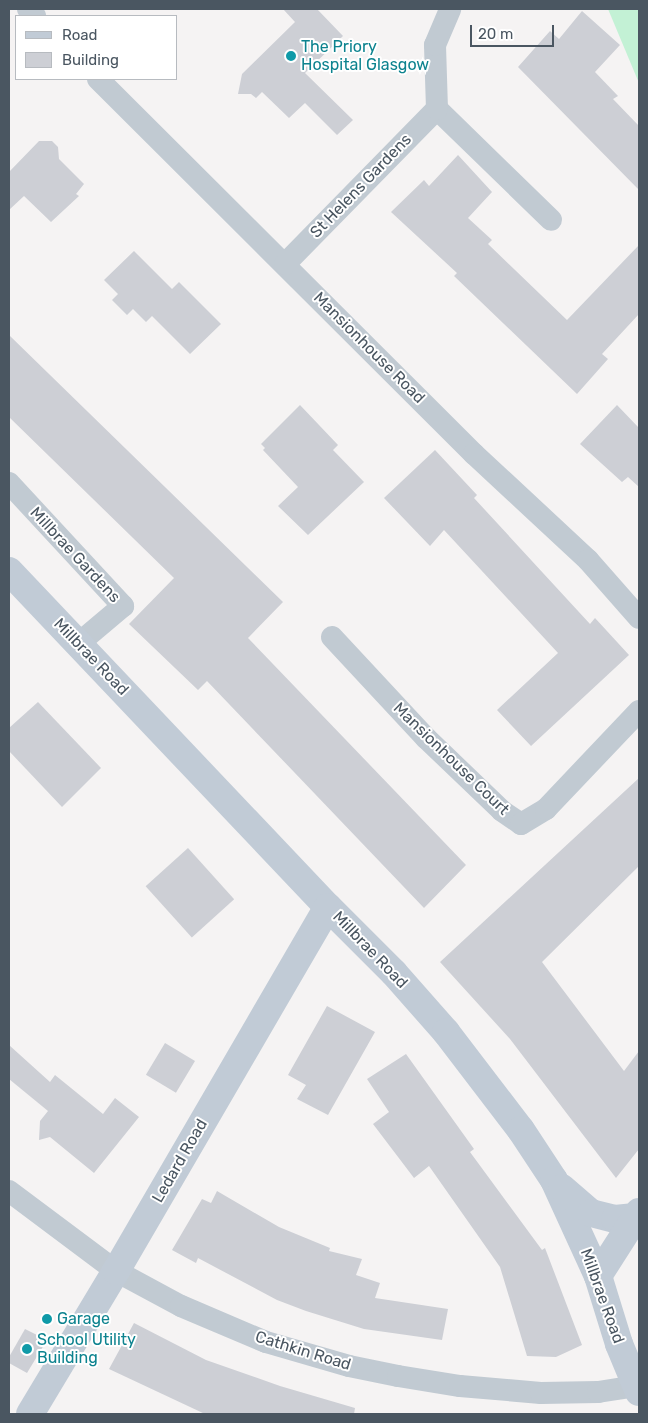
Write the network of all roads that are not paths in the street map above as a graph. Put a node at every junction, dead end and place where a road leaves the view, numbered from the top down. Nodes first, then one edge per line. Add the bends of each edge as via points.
1 (450, 9) edge
2 (99, 80) edge
3 (437, 109) junction
4 (551, 220) dead end
5 (285, 264) junction
6 (9, 483) edge
7 (9, 572) edge
8 (639, 618) edge
9 (332, 637) dead end
10 (79, 643) junction
11 (639, 711) edge
12 (328, 907) junction
13 (554, 1180) junction
14 (9, 1191) edge
15 (637, 1214) edge
16 (116, 1272) junction
17 (598, 1276) junction
18 (638, 1389) edge
19 (30, 1414) edge

1 - 3 street via 435,45
2 - 5 street, Mansionhouse Road
3 - 4 street
3 - 5 street, St Helens Gardens
5 - 8 street, Mansionhouse Road via 474,454 588,560
6 - 10 street, Millbrae Gardens via 123,606
7 - 10 street, Millbrae Road
9 - 11 street, Mansionhouse Court via 426,738 502,811 521,824 546,810
10 - 12 street, Millbrae Road
12 - 13 street, Millbrae Road via 394,973 446,1032 521,1130
12 - 16 street, Ledard Road
13 - 15 street via 591,1213 615,1219
13 - 17 street, Millbrae Road
14 - 16 street, Cathkin Road
15 - 17 street
16 - 18 street, Cathkin Road via 181,1306 266,1342 350,1366 460,1386 541,1393
16 - 19 street, Ledard Road
17 - 18 street, Millbrae Road via 619,1344

